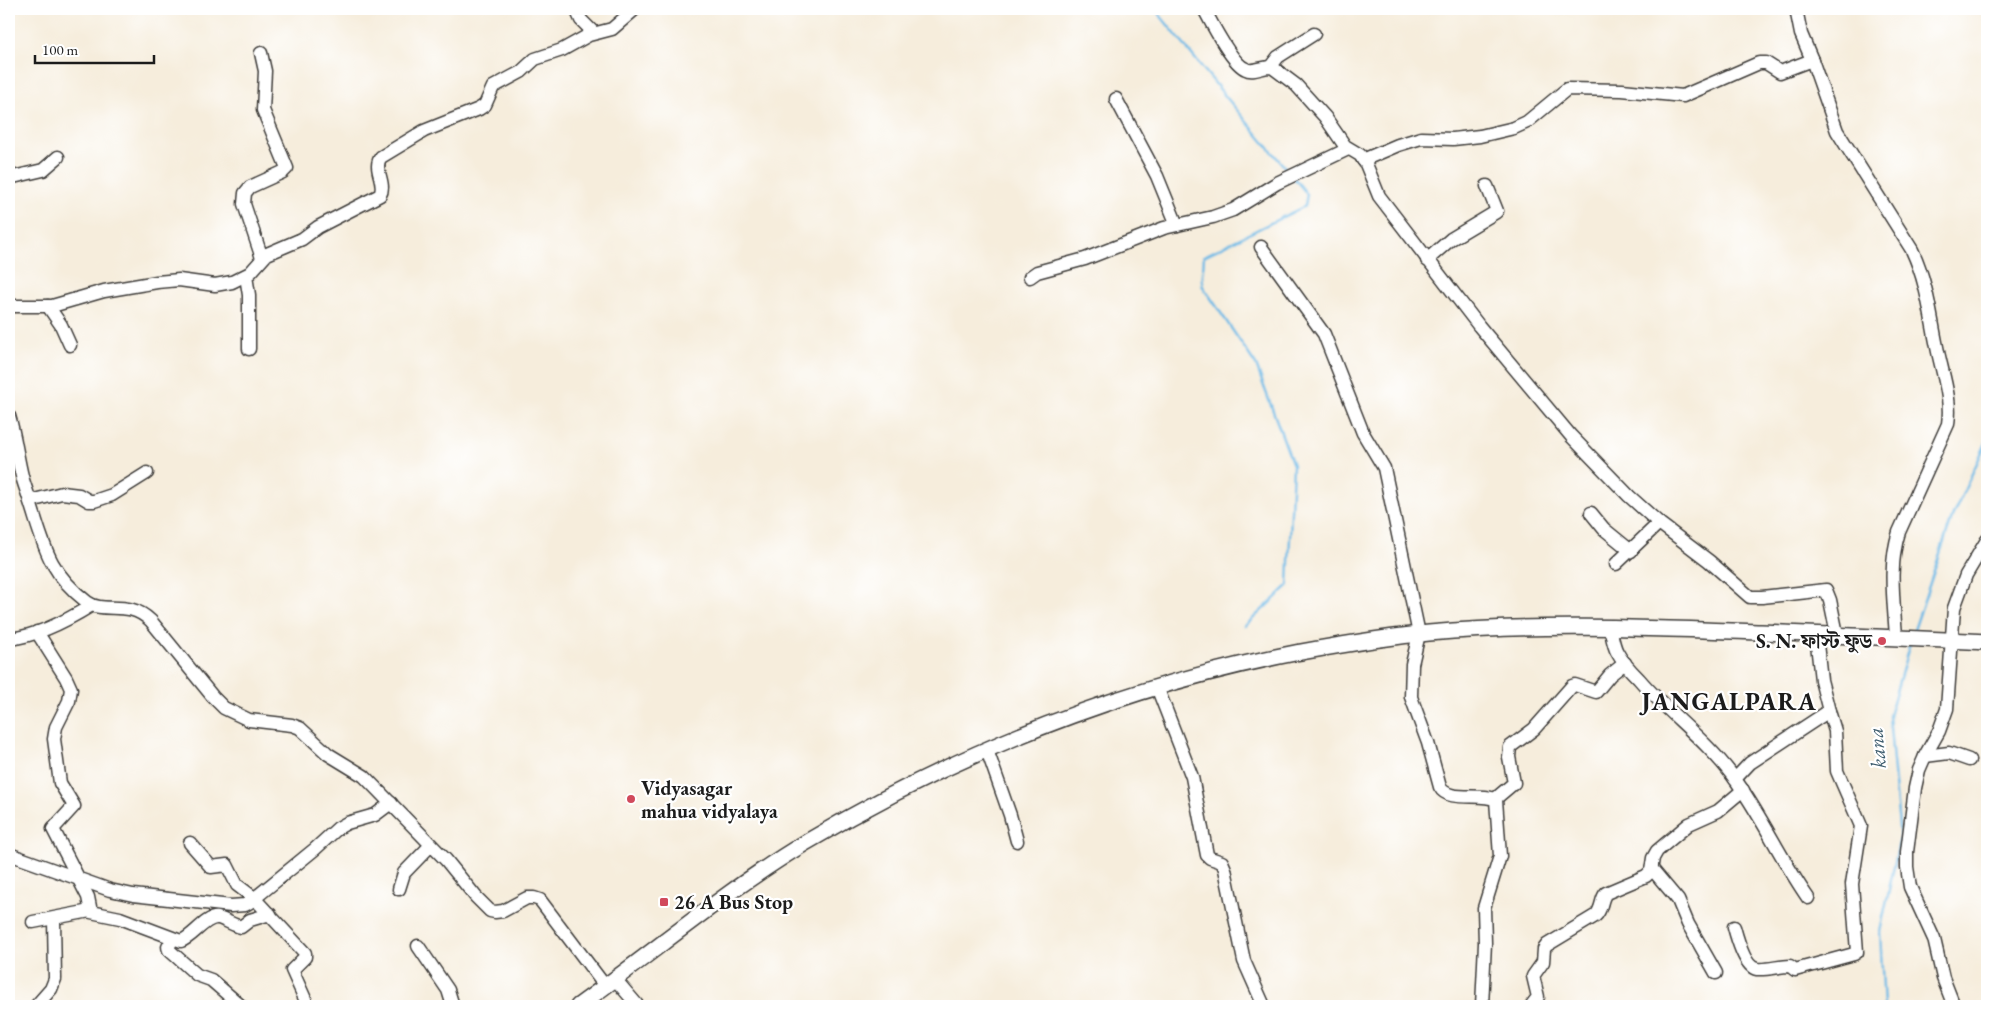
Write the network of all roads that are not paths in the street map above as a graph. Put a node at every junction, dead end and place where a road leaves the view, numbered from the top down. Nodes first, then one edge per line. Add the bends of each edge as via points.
1 (576, 9) edge
2 (635, 9) edge
3 (1204, 9) edge
4 (1796, 9) edge
5 (594, 33) junction
6 (1314, 34) dead end
7 (261, 53) dead end
8 (1812, 60) junction
9 (1271, 66) junction
10 (1116, 99) dead end
11 (1348, 149) junction
12 (58, 157) dead end
13 (1363, 160) junction
14 (9, 178) edge
15 (1487, 186) dead end
16 (1177, 225) junction
17 (1261, 247) dead end
18 (262, 258) junction
19 (1428, 260) junction
20 (246, 276) junction
21 (1030, 277) dead end
22 (9, 306) edge
23 (48, 306) junction
24 (70, 345) dead end
25 (249, 349) dead end
26 (9, 416) edge
27 (11, 433) edge
28 (147, 474) dead end
29 (30, 501) junction
30 (1591, 514) dead end
31 (1659, 523) junction
32 (1987, 540) edge
33 (1631, 551) junction
34 (1616, 564) dead end
35 (92, 605) junction
36 (1610, 627) junction
37 (37, 632) junction
38 (1419, 634) junction
39 (1816, 634) junction
40 (1836, 634) junction
41 (1901, 637) junction
42 (9, 639) edge
43 (1952, 641) junction
44 (1987, 642) edge
45 (1625, 663) junction
46 (1156, 687) junction
47 (1829, 711) junction
48 (987, 750) junction
49 (1924, 756) junction
50 (1969, 760) dead end
51 (1735, 779) junction
52 (1742, 790) junction
53 (1495, 799) junction
54 (390, 803) junction
55 (1017, 841) dead end
56 (190, 843) dead end
57 (430, 845) junction
58 (9, 854) edge
59 (1652, 869) junction
60 (78, 877) junction
61 (399, 889) dead end
62 (254, 898) junction
63 (1808, 898) dead end
64 (90, 911) junction
65 (270, 914) junction
66 (54, 919) junction
67 (33, 922) dead end
68 (1734, 927) dead end
69 (173, 940) junction
70 (418, 946) dead end
71 (1716, 973) dead end
72 (610, 983) junction
73 (36, 1006) edge
74 (241, 1006) edge
75 (306, 1006) edge
76 (453, 1006) edge
77 (578, 1006) edge
78 (638, 1006) edge
79 (1264, 1006) edge
80 (1482, 1006) edge
81 (1531, 1006) edge
82 (1954, 1006) edge

1 - 5 street
2 - 5 street via 614,28
3 - 9 street via 1220,39 1242,66 1251,70
4 - 8 street via 1801,34
5 - 18 street via 562,50 538,57 521,72 493,87 485,105 479,110 424,131 381,157 378,164 380,195
6 - 9 street via 1278,57
7 - 18 street via 265,71 263,110 287,168 250,187 245,193 244,204
8 - 13 street via 1780,72 1766,63 1752,65 1683,96 1567,89 1527,122 1514,128 1453,139 1421,138
8 - 41 street via 1839,136 1919,263 1948,394 1948,424 1894,548 1893,576
9 - 11 street via 1306,96
10 - 16 street via 1157,176
11 - 13 street
11 - 16 street via 1277,183 1233,210
12 - 14 street via 43,170
13 - 19 street via 1376,192
15 - 19 street via 1497,211 1451,239
16 - 21 street
17 - 38 street via 1324,334 1363,433 1381,463
18 - 20 street
19 - 31 street via 1571,436
20 - 23 street via 215,285 179,280 140,284
20 - 25 street
22 - 23 street
23 - 24 street
26 - 27 street
27 - 29 street
28 - 29 street via 112,495 94,501 62,493
29 - 35 street via 40,538 52,565
30 - 33 street
31 - 33 street
31 - 40 street via 1750,597 1826,590
32 - 43 street via 1961,586 1952,616
33 - 34 street
35 - 37 street
35 - 54 street via 128,608 142,613 224,708 253,721 302,729 328,754 364,776
36 - 38 main road via 1546,626
36 - 39 main road
36 - 45 street via 1615,646
37 - 42 street
37 - 60 street via 71,689 70,701 56,727 54,739 61,785 74,806 53,829
38 - 46 main road via 1335,645 1255,661
38 - 53 street via 1412,664 1411,697 1442,790 1449,795
39 - 40 main road
39 - 47 street via 1820,674
40 - 41 main road
41 - 43 main road
43 - 44 main road
43 - 49 street via 1947,709 1937,736
45 - 51 street via 1712,751
45 - 53 street via 1596,692 1572,686 1534,729 1512,745 1509,750 1514,783
46 - 48 main road via 1089,709
46 - 79 street via 1192,777 1207,855 1222,862 1225,869 1244,961
47 - 51 street via 1753,761
47 - 68 street via 1835,731 1837,771 1861,826 1852,884 1857,952 1795,970 1790,966 1756,968 1743,954
48 - 55 street
48 - 72 main road via 918,782 803,844 727,894
49 - 50 street via 1949,753
49 - 82 street via 1913,802 1906,859 1908,878 1934,939 1943,978
51 - 52 street
52 - 59 street via 1718,811 1690,824 1657,851
52 - 63 street
53 - 80 street via 1500,856 1484,908
54 - 57 street
54 - 62 street via 375,815 338,828
56 - 62 street via 211,867 227,865 236,885
57 - 61 street via 404,873
57 - 72 street via 490,911 503,911 527,898 540,900
58 - 60 street
59 - 71 street via 1678,900
59 - 81 street via 1642,878 1606,893 1598,914 1546,946 1543,962 1533,976 1538,997
60 - 62 street via 122,893 172,900 240,906
60 - 64 street via 88,897
62 - 65 street
64 - 66 street
64 - 69 street via 120,918
65 - 69 street via 250,920 241,927 211,918 187,939
65 - 75 street via 305,953 292,970
66 - 67 street
66 - 73 street via 55,979 51,990
69 - 74 street via 169,950 197,975 211,980
70 - 76 street via 448,990
72 - 77 main road
72 - 78 street

